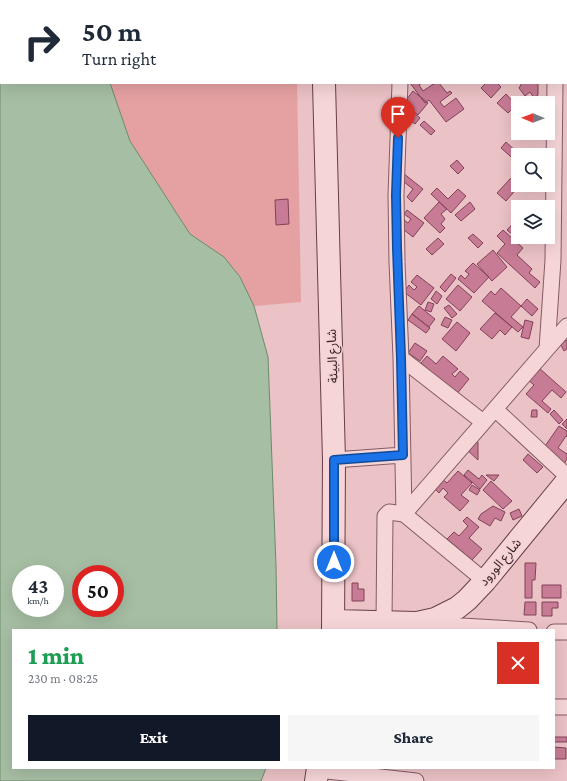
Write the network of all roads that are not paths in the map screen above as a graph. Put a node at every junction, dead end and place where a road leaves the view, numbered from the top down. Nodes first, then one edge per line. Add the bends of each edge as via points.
1 (324, 84) edge
2 (400, 84) edge
3 (554, 84) edge
4 (554, 96) edge
5 (567, 104) edge
6 (555, 118) edge
7 (555, 140) edge
8 (554, 198) junction
9 (567, 210) edge
10 (567, 326) edge
11 (547, 349) junction
12 (401, 358) junction
13 (495, 409) junction
14 (483, 422) junction
15 (403, 455) junction
16 (334, 460) junction
17 (567, 476) edge
18 (567, 481) edge
19 (404, 514) junction
20 (485, 581) junction
21 (384, 622) junction
22 (334, 625) edge
23 (417, 626) edge
24 (501, 629) edge
25 (555, 632) edge
26 (567, 632) edge
27 (555, 707) edge
28 (567, 707) edge
29 (317, 773) edge
30 (416, 781) edge

1 - 16 main road, شارع البيئة
2 - 12 street via 396,195
3 - 4 street
5 - 6 street
7 - 8 street
8 - 9 street
8 - 11 street
10 - 11 street
11 - 13 street
12 - 14 street
12 - 15 street
13 - 14 street
13 - 17 street
14 - 19 street
15 - 16 street
15 - 19 street
16 - 22 main road, شارع البيئة
18 - 20 main road, شارع الورود
19 - 20 street
19 - 21 street via 389,512 385,516
20 - 23 main road, شارع الورود via 457,608
21 - 22 main road, شارع الورود
21 - 23 main road, شارع الورود
23 - 24 street
25 - 26 street
27 - 28 street
29 - 30 street

